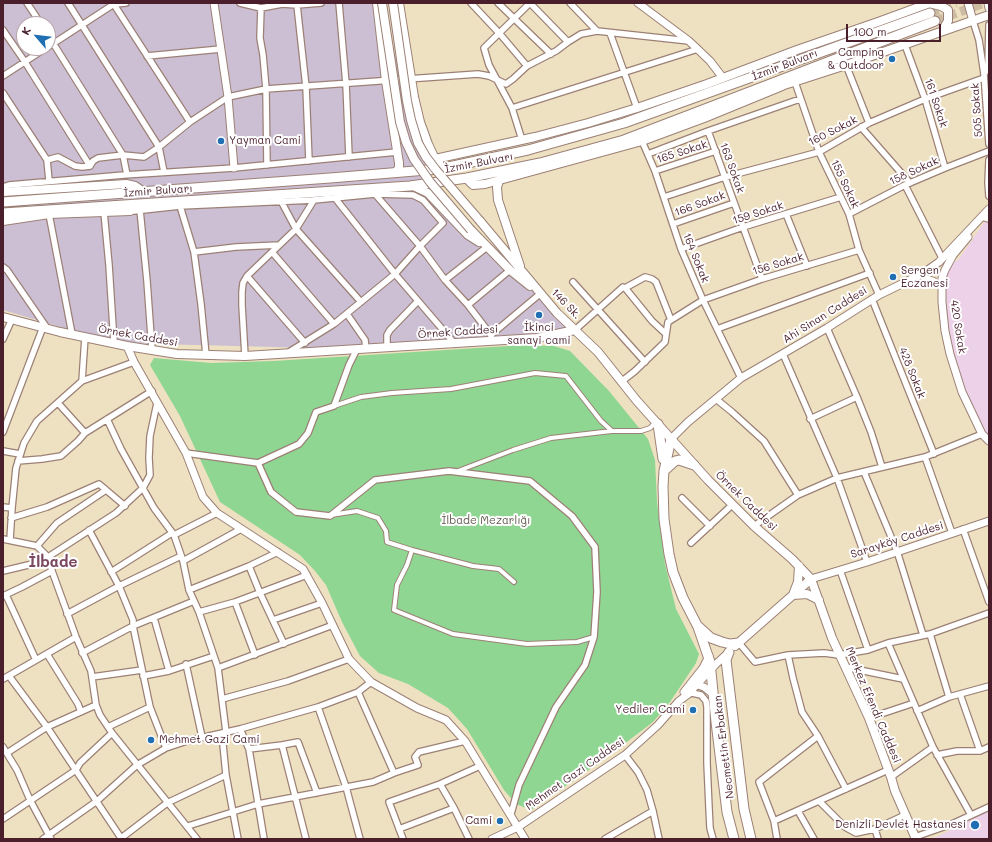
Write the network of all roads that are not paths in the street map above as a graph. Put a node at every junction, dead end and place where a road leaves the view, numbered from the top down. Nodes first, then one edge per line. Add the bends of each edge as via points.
1 (27, 3) edge
2 (68, 3) edge
3 (113, 3) edge
4 (126, 3) edge
5 (214, 3) edge
6 (240, 3) edge
7 (321, 3) edge
8 (339, 3) edge
9 (377, 3) edge
10 (382, 3) edge
11 (393, 3) edge
12 (399, 3) edge
13 (470, 3) edge
14 (498, 3) edge
15 (530, 3) edge
16 (570, 3) edge
17 (638, 3) edge
18 (929, 3) edge
19 (968, 3) edge
20 (988, 3) edge
21 (297, 5) junction
22 (261, 8) junction
23 (989, 8) edge
24 (989, 15) edge
25 (36, 16) edge
26 (514, 19) junction
27 (973, 21) junction
28 (82, 25) junction
29 (989, 25) edge
30 (3, 30) edge
31 (597, 31) junction
32 (942, 32) junction
33 (610, 33) junction
34 (500, 34) junction
35 (689, 41) junction
36 (56, 42) edge
37 (568, 42) junction
38 (905, 45) junction
39 (221, 49) junction
40 (698, 49) junction
41 (551, 54) junction
42 (34, 56) edge
43 (56, 56) edge
44 (147, 56) junction
45 (25, 62) junction
46 (846, 65) junction
47 (527, 66) junction
48 (988, 68) edge
49 (624, 73) junction
50 (3, 76) edge
51 (984, 76) junction
52 (411, 79) junction
53 (721, 79) junction
54 (386, 81) junction
55 (498, 81) junction
56 (795, 82) junction
57 (346, 84) junction
58 (782, 86) junction
59 (306, 87) junction
60 (266, 90) junction
61 (3, 93) edge
62 (710, 93) junction
63 (228, 97) junction
64 (800, 98) junction
65 (925, 99) junction
66 (726, 100) junction
67 (512, 108) junction
68 (637, 108) junction
69 (190, 122) junction
70 (869, 123) junction
71 (861, 127) junction
72 (708, 131) junction
73 (522, 140) junction
74 (642, 141) junction
75 (989, 144) edge
76 (159, 147) junction
77 (989, 151) edge
78 (398, 152) junction
79 (716, 152) junction
80 (819, 152) junction
81 (648, 154) junction
82 (123, 155) junction
83 (349, 157) junction
84 (435, 159) junction
85 (47, 160) junction
86 (989, 160) edge
87 (309, 161) junction
88 (267, 165) junction
89 (90, 166) junction
90 (444, 167) junction
91 (234, 168) junction
92 (945, 168) junction
93 (164, 172) junction
94 (396, 172) junction
95 (655, 172) junction
96 (127, 175) junction
97 (500, 176) junction
98 (725, 177) junction
99 (49, 181) junction
100 (907, 184) junction
101 (413, 186) junction
102 (3, 187) edge
103 (3, 192) edge
104 (144, 192) junction
105 (375, 194) junction
106 (989, 196) edge
107 (664, 197) junction
108 (841, 197) junction
109 (335, 198) junction
110 (314, 200) junction
111 (281, 201) junction
112 (3, 202) edge
113 (734, 202) junction
114 (180, 206) junction
115 (141, 207) junction
116 (989, 209) edge
117 (104, 212) junction
118 (3, 213) edge
119 (49, 214) junction
120 (786, 214) junction
121 (849, 214) junction
122 (451, 217) junction
123 (984, 219) edge
124 (3, 221) edge
125 (443, 223) junction
126 (673, 224) junction
127 (743, 228) junction
128 (296, 229) junction
129 (279, 245) junction
130 (485, 245) junction
131 (420, 246) junction
132 (681, 250) junction
133 (859, 250) junction
134 (194, 252) junction
135 (272, 252) junction
136 (942, 258) junction
137 (807, 266) junction
138 (3, 267) edge
139 (510, 270) junction
140 (522, 271) junction
141 (395, 274) junction
142 (870, 274) junction
143 (919, 275) junction
144 (247, 276) junction
145 (762, 279) junction
146 (445, 280) junction
147 (573, 282) dead end
148 (622, 288) junction
149 (942, 289) junction
150 (541, 293) junction
151 (879, 295) junction
152 (703, 300) junction
153 (872, 300) junction
154 (418, 301) junction
155 (361, 302) junction
156 (468, 305) junction
157 (597, 310) junction
158 (347, 314) junction
159 (3, 317) edge
160 (12, 319) junction
161 (671, 320) junction
162 (334, 324) junction
163 (45, 328) junction
164 (827, 328) junction
165 (717, 329) junction
166 (575, 330) junction
167 (72, 334) junction
168 (666, 334) junction
169 (85, 337) junction
170 (491, 338) junction
171 (3, 339) edge
172 (305, 342) junction
173 (114, 343) junction
174 (455, 344) junction
175 (127, 346) junction
176 (387, 348) junction
177 (357, 349) junction
178 (366, 349) junction
179 (152, 350) junction
180 (286, 354) junction
181 (783, 354) junction
182 (206, 355) junction
183 (245, 356) junction
184 (134, 362) junction
185 (645, 362) junction
186 (741, 378) junction
187 (82, 382) junction
188 (621, 382) junction
189 (152, 391) junction
190 (857, 397) junction
191 (716, 399) junction
192 (58, 403) junction
193 (158, 403) junction
194 (334, 406) junction
195 (107, 419) junction
196 (810, 419) junction
197 (5, 422) edge
198 (657, 423) junction
199 (612, 431) junction
200 (3, 432) edge
201 (85, 433) junction
202 (982, 434) junction
203 (671, 439) junction
204 (989, 441) edge
205 (3, 451) edge
206 (20, 454) junction
207 (186, 454) junction
208 (934, 454) junction
209 (925, 457) junction
210 (18, 461) junction
211 (258, 463) junction
212 (694, 465) junction
213 (882, 467) junction
214 (664, 471) junction
215 (456, 472) junction
216 (864, 472) junction
217 (837, 478) junction
218 (143, 488) junction
219 (106, 490) junction
220 (798, 494) junction
221 (682, 498) dead end
222 (732, 505) junction
223 (125, 506) junction
224 (3, 507) edge
225 (12, 508) junction
226 (217, 512) junction
227 (330, 516) junction
228 (11, 518) junction
229 (989, 521) edge
230 (710, 526) junction
231 (754, 526) junction
232 (241, 528) junction
233 (963, 529) junction
234 (89, 530) junction
235 (952, 533) junction
236 (173, 534) junction
237 (3, 539) edge
238 (10, 540) junction
239 (691, 543) dead end
240 (37, 546) junction
241 (412, 550) junction
242 (897, 551) junction
243 (278, 552) junction
244 (49, 559) junction
245 (182, 559) junction
246 (867, 562) junction
247 (249, 566) junction
248 (799, 566) junction
249 (840, 570) junction
250 (3, 571) edge
251 (52, 571) junction
252 (111, 572) junction
253 (307, 575) junction
254 (811, 579) junction
255 (514, 582) dead end
256 (119, 586) junction
257 (189, 590) junction
258 (260, 593) junction
259 (793, 595) junction
260 (4, 596) edge
261 (819, 600) junction
262 (194, 601) junction
263 (235, 602) junction
264 (989, 602) edge
265 (322, 603) junction
266 (199, 612) junction
267 (989, 613) edge
268 (68, 614) junction
269 (154, 618) junction
270 (273, 620) junction
271 (332, 625) junction
272 (133, 626) junction
273 (698, 626) junction
274 (930, 634) junction
275 (923, 635) junction
276 (594, 637) junction
277 (76, 638) junction
278 (739, 642) junction
279 (888, 643) junction
280 (284, 644) junction
281 (868, 650) junction
282 (729, 652) junction
283 (82, 653) junction
284 (46, 654) junction
285 (255, 655) junction
286 (788, 655) junction
287 (839, 655) junction
288 (214, 656) junction
289 (709, 656) junction
290 (349, 659) junction
291 (36, 660) junction
292 (186, 664) junction
293 (845, 667) junction
294 (218, 668) junction
295 (711, 668) junction
296 (142, 670) junction
297 (169, 670) junction
298 (9, 676) junction
299 (143, 676) junction
300 (92, 677) junction
301 (3, 679) edge
302 (904, 680) junction
303 (371, 682) junction
304 (695, 686) junction
305 (989, 686) edge
306 (358, 692) junction
307 (713, 694) junction
308 (960, 694) junction
309 (687, 695) junction
310 (949, 697) junction
311 (222, 699) junction
312 (679, 701) junction
313 (914, 703) junction
314 (96, 705) junction
315 (150, 707) junction
316 (318, 707) junction
317 (917, 710) junction
318 (81, 712) junction
319 (869, 718) junction
320 (47, 727) junction
321 (108, 727) junction
322 (240, 729) junction
323 (112, 733) junction
324 (224, 733) junction
325 (818, 736) junction
326 (202, 737) junction
327 (465, 740) junction
328 (282, 745) junction
329 (3, 747) edge
330 (166, 748) junction
331 (933, 748) junction
332 (989, 748) edge
333 (249, 749) junction
334 (980, 751) junction
335 (7, 753) junction
336 (625, 755) junction
337 (937, 755) junction
338 (137, 765) junction
339 (480, 766) junction
340 (76, 770) junction
341 (394, 773) junction
342 (890, 773) junction
343 (226, 775) junction
344 (440, 784) junction
345 (346, 787) junction
346 (846, 789) junction
347 (317, 793) junction
348 (296, 797) junction
349 (30, 800) junction
350 (97, 801) junction
351 (819, 801) junction
352 (168, 803) junction
353 (258, 804) junction
354 (989, 807) edge
355 (454, 808) junction
356 (653, 811) junction
357 (798, 811) junction
358 (233, 812) junction
359 (511, 814) junction
360 (905, 815) junction
361 (971, 816) junction
362 (3, 819) edge
363 (774, 821) junction
364 (188, 826) junction
365 (518, 827) junction
366 (399, 829) junction
367 (875, 829) junction
368 (50, 837) edge
369 (915, 838) edge
370 (43, 839) edge
371 (120, 839) edge
372 (197, 839) edge
373 (238, 839) edge
374 (264, 839) edge
375 (306, 839) edge
376 (360, 839) edge
377 (403, 839) edge
378 (469, 839) edge
379 (492, 839) edge
380 (525, 839) edge
381 (604, 839) edge
382 (659, 839) edge
383 (713, 839) edge
384 (734, 839) edge
385 (751, 839) edge
386 (777, 839) edge
387 (814, 839) edge
388 (878, 839) edge

1 - 25 street
2 - 28 street
3 - 4 street
3 - 28 street
3 - 44 street
5 - 39 street
6 - 22 street
7 - 21 street
8 - 57 street
9 - 54 main road
10 - 130 main road, bridge via 398,116 406,142 430,182
11 - 140 main road, bridge via 407,101 418,143 436,170
12 - 52 main road
13 - 34 street
14 - 26 street
15 - 26 street
15 - 37 street
16 - 31 street
17 - 35 street
18 - 32 main road via 948,10 948,21
18 - 53 main road
19 - 27 street
20 - 23 street
21 - 22 street via 282,4
21 - 59 street
22 - 60 street via 260,38
24 - 27 main road
26 - 34 street
26 - 41 street
27 - 32 main road
27 - 51 street, 505 Sokak via 979,40
28 - 36 street
28 - 76 street
29 - 48 street, 505 Sokak
30 - 45 street
31 - 33 street
31 - 37 street via 581,34
32 - 38 main road
33 - 35 street
33 - 49 street
34 - 47 street
34 - 55 street via 484,48 488,65
35 - 40 street
37 - 41 street
38 - 46 main road
38 - 65 street, 161 Sokak
39 - 44 street
39 - 63 street
40 - 49 street
40 - 53 street via 710,61
41 - 47 street
42 - 45 street
43 - 82 street
44 - 69 street
45 - 50 street
45 - 89 street
46 - 56 main road
46 - 70 street
47 - 55 street via 506,84
48 - 51 street, 505 Sokak
49 - 67 street
49 - 68 street
51 - 65 street, 160 Sokak
51 - 75 street, 505 Sokak
52 - 54 street
52 - 55 street via 478,74
52 - 84 main road via 420,122
53 - 62 main road
53 - 68 main road
54 - 57 street
54 - 78 main road
55 - 67 street
56 - 58 main road
56 - 64 street, 155 Sokak
57 - 59 street
57 - 83 street
58 - 66 main road
58 - 74 main road
59 - 60 street
59 - 87 street
60 - 63 street
60 - 88 street
61 - 85 street
62 - 66 main road, İzmir Bulvarı via 933,17
62 - 90 main road, İzmir Bulvarı via 624,123 528,150
63 - 69 street
63 - 91 street
64 - 72 street
64 - 80 street, 155 Sokak
65 - 70 street, 160 Sokak
65 - 92 street, 161 Sokak
66 - 97 main road, İzmir Bulvarı via 624,140
67 - 73 street
68 - 73 main road
69 - 76 street
70 - 71 street, 160 Sokak
71 - 80 street, 160 Sokak
71 - 100 street
72 - 79 street, 163 Sokak
72 - 81 street
73 - 84 main road
74 - 81 street, 164 Sokak
74 - 97 main road
76 - 82 street via 144,157
76 - 93 street
77 - 92 street, 158 Sokak
78 - 83 street
78 - 94 main road via 399,166
79 - 95 street, 165 Sokak
79 - 98 street, 163 Sokak
80 - 98 street, 160 Sokak
80 - 108 street, 155 Sokak
81 - 95 street, 164 Sokak
82 - 89 street via 98,158
82 - 96 street
83 - 87 street
84 - 90 main road
85 - 89 street via 58,157 75,166
85 - 99 street
86 - 106 street
87 - 88 street
88 - 91 street
90 - 94 main road, İzmir Bulvarı
91 - 93 street
92 - 100 street, 158 Sokak
93 - 96 street
94 - 104 main road, İzmir Bulvarı
95 - 107 street, 164 Sokak
96 - 99 street
97 - 101 main road, İzmir Bulvarı
97 - 140 main road via 498,200
98 - 107 street, 160 Sokak
98 - 113 street, 163 Sokak
99 - 102 street
100 - 121 street, 158 Sokak
100 - 136 street
101 - 115 main road, İzmir Bulvarı
101 - 122 main road via 428,193
103 - 104 main road via 126,184
104 - 112 main road, İzmir Bulvarı
105 - 109 street
105 - 125 street via 413,195 423,200
105 - 131 street
107 - 126 street, 164 Sokak
108 - 120 street, 159 Sokak
108 - 121 street, 155 Sokak
109 - 110 street
109 - 141 street
110 - 111 street
110 - 128 street
111 - 114 street
111 - 128 street
113 - 126 street, 166 Sokak
113 - 127 street, 163 Sokak
114 - 115 street
114 - 134 street
115 - 117 main road via 130,211
115 - 118 main road, İzmir Bulvarı
115 - 179 street
116 - 123 street, Ahi Sinan Caddesi
117 - 119 main road
117 - 173 street
119 - 124 main road
119 - 167 street
120 - 127 street, 159 Sokak
120 - 137 street
121 - 133 street, 155 Sokak
122 - 125 street
122 - 130 main road via 473,240
123 - 136 street, Ahi Sinan Caddesi
123 - 149 street, 420 Sokak via 953,256 942,278
125 - 131 street
126 - 132 street, 164 Sokak
127 - 132 street, 159 Sokak
127 - 145 street, 163 Sokak
128 - 129 street
128 - 155 street
129 - 134 street
129 - 135 street
130 - 139 main road
130 - 146 street
131 - 141 street
131 - 146 street
132 - 152 street, 164 Sokak
133 - 137 street, 156 Sokak
133 - 142 street, 155 Sokak
134 - 182 street
135 - 144 street
135 - 162 street
136 - 143 street, Ahi Sinan Caddesi
137 - 145 street, 156 Sokak
138 - 163 street
139 - 150 main road
139 - 156 street
140 - 150 main road
141 - 154 street
141 - 155 street
142 - 151 street, 155 Sokak
142 - 165 street
143 - 149 street via 934,280
143 - 151 street, Ahi Sinan Caddesi
144 - 172 street
144 - 183 street via 242,292
145 - 152 street, 156 Sokak
146 - 156 street
147 - 157 street
148 - 157 street
148 - 161 street via 645,277 652,279 656,282
148 - 168 street
149 - 202 street, 420 Sokak via 945,331 950,354 962,392
150 - 166 main road, 146 Sk.
150 - 170 street
151 - 153 street, Ahi Sinan Caddesi
152 - 161 street, 156 Sokak
152 - 165 street, 164 Sokak
153 - 164 street, Ahi Sinan Caddesi
153 - 208 street, 428 Sokak
154 - 174 street
154 - 176 street via 390,330 387,335
155 - 158 street
156 - 170 street
157 - 166 street
157 - 185 street
158 - 162 street
158 - 178 street via 365,340
159 - 160 main road, Örnek Caddesi
160 - 163 main road, Örnek Caddesi
160 - 171 street
161 - 168 street via 668,322
162 - 172 street
163 - 167 main road, Örnek Caddesi
163 - 197 street
164 - 181 street, Ahi Sinan Caddesi
164 - 190 street
165 - 186 street, 164 Sokak
166 - 170 main road, Örnek Caddesi via 537,338
166 - 188 main road, Örnek Caddesi via 598,352
167 - 169 main road, Örnek Caddesi
168 - 185 street via 664,342
169 - 173 main road, Örnek Caddesi
169 - 187 street
170 - 174 main road, Örnek Caddesi
172 - 180 street
173 - 175 main road, Örnek Caddesi
174 - 176 main road, Örnek Caddesi
175 - 179 main road, Örnek Caddesi
175 - 184 street
176 - 178 main road, Örnek Caddesi
177 - 178 main road, Örnek Caddesi
177 - 180 main road, Örnek Caddesi
177 - 194 street
179 - 182 main road, Örnek Caddesi
180 - 183 main road, Örnek Caddesi
181 - 186 street, Ahi Sinan Caddesi
181 - 196 street
182 - 183 main road, Örnek Caddesi
184 - 187 street
184 - 189 street
185 - 188 street
186 - 191 street, Ahi Sinan Caddesi
187 - 192 street
188 - 198 main road, Örnek Caddesi
189 - 193 street
189 - 195 street
190 - 196 street
190 - 213 street
191 - 203 street, Ahi Sinan Caddesi
191 - 220 street via 764,441
192 - 201 street
192 - 206 street via 37,421
193 - 207 street
193 - 218 street via 150,436 150,475
194 - 199 street via 361,397 451,389 535,373 566,376 601,421
194 - 211 street via 316,412 308,433 300,444
195 - 201 street
195 - 218 street
196 - 217 street
197 - 200 street
198 - 199 street via 641,432
198 - 203 main road, Örnek Caddesi
198 - 214 main road
199 - 215 street via 551,438
201 - 210 street via 61,456
202 - 204 street, 420 Sokak
202 - 208 street
203 - 212 main road, Örnek Caddesi
203 - 214 main road
205 - 206 street
206 - 210 street
207 - 211 street
207 - 226 street via 203,497
208 - 209 street
209 - 213 street
209 - 235 street
210 - 225 street
211 - 227 street via 271,492 296,512
212 - 214 main road via 679,460
212 - 222 main road, Örnek Caddesi
213 - 216 street
214 - 273 main road via 664,519 673,572
215 - 227 street via 375,480
215 - 276 street via 530,481 572,516 595,547 597,592
216 - 217 street
216 - 242 street
217 - 220 street
217 - 246 street
218 - 223 street
218 - 236 street
219 - 223 street
219 - 228 street via 99,484 47,507
219 - 240 street via 57,523
220 - 231 street
221 - 230 street
222 - 230 street
222 - 231 main road, Örnek Caddesi
223 - 234 street
224 - 225 street
225 - 228 street
226 - 232 street
226 - 236 street
227 - 241 street via 357,511 378,518 386,530 387,542
228 - 238 street
229 - 233 street, Sarayköy Caddesi
230 - 239 street
231 - 248 main road, Örnek Caddesi
232 - 243 street
232 - 245 street
233 - 235 street, Sarayköy Caddesi
233 - 264 street
234 - 244 street
234 - 252 street
235 - 242 street, Sarayköy Caddesi
236 - 245 street
236 - 252 street
237 - 238 street
238 - 240 street
240 - 244 street
241 - 255 street via 473,566 499,569
241 - 276 street via 397,585 394,610 453,634 527,644 577,642
242 - 246 street, Sarayköy Caddesi
242 - 275 street
243 - 247 street
243 - 253 street via 303,569
244 - 250 street
244 - 251 street
245 - 256 street
245 - 257 street
246 - 249 street, Sarayköy Caddesi
247 - 257 street
247 - 258 street
248 - 254 main road, Örnek Caddesi
248 - 259 main road via 798,582
249 - 254 street, Sarayköy Caddesi
249 - 281 street
251 - 260 street
251 - 268 street
252 - 256 street
253 - 258 street
253 - 265 street
254 - 259 main road, Mehmet Gazi Caddesi
254 - 261 main road, Merkez Efendi Caddesi
256 - 268 street
256 - 272 street
257 - 262 street
258 - 263 street
258 - 270 street
259 - 261 main road via 807,594
259 - 278 main road, Mehmet Gazi Caddesi
260 - 291 street
261 - 287 main road, Merkez Efendi Caddesi
262 - 266 street
262 - 269 street
263 - 266 street
263 - 285 street
265 - 270 street
265 - 271 street
266 - 288 street
267 - 274 street
268 - 277 street
269 - 272 street
269 - 297 street
270 - 280 street
271 - 280 street
271 - 290 street
272 - 283 street
272 - 296 street
273 - 278 main road via 711,638 730,644
273 - 289 main road, Necmettin Erbakan
274 - 275 street
274 - 310 street
275 - 279 street
276 - 359 street via 586,665 556,707 519,785
277 - 283 street
277 - 284 street
278 - 282 main road, Mehmet Gazi Caddesi
278 - 286 street via 755,662
279 - 281 street
279 - 302 street
280 - 285 street
281 - 287 street
282 - 295 street, Mehmet Gazi Caddesi
282 - 385 main road, Necmettin Erbakan via 726,660 743,802
283 - 300 street
284 - 291 street
284 - 318 street
285 - 294 street
286 - 287 street
286 - 325 street via 802,712
287 - 293 main road, Merkez Efendi Caddesi
288 - 292 street
288 - 294 street
289 - 295 main road, Necmettin Erbakan
289 - 312 street, Mehmet Gazi Caddesi
290 - 303 street
290 - 311 street via 288,681
291 - 298 street
292 - 297 street
292 - 326 street
293 - 302 street
293 - 319 main road, Merkez Efendi Caddesi
294 - 311 street
295 - 304 street, Mehmet Gazi Caddesi
295 - 307 main road, Necmettin Erbakan
296 - 299 street
296 - 300 street
297 - 299 street
298 - 301 street
298 - 320 street
299 - 315 street
300 - 314 street
302 - 313 street
303 - 306 street
303 - 327 street via 417,708 446,720
304 - 307 street via 704,686
304 - 309 street, Mehmet Gazi Caddesi
305 - 308 street
306 - 316 street
306 - 341 street
307 - 384 main road, Necmettin Erbakan via 727,812
308 - 310 street
308 - 334 street
309 - 312 street, Mehmet Gazi Caddesi
309 - 383 street via 701,695 706,701 708,808
310 - 317 street
311 - 324 street
312 - 336 street, Mehmet Gazi Caddesi via 658,725
313 - 317 street
313 - 319 street
314 - 318 street
314 - 321 street
315 - 321 street
315 - 330 street
316 - 322 street
316 - 345 street
317 - 331 street
318 - 320 street
319 - 342 main road, Merkez Efendi Caddesi
320 - 335 street
320 - 340 street
321 - 323 street
322 - 324 street
322 - 333 street
323 - 338 street
323 - 340 street via 80,763
324 - 326 street
324 - 343 street
325 - 346 street
325 - 363 street via 759,782
326 - 330 street
327 - 339 street
327 - 341 street via 419,752 416,757 418,765
328 - 333 street
328 - 347 street via 298,742
328 - 348 street
329 - 335 street
330 - 338 street
331 - 337 street
331 - 342 street
332 - 334 street
333 - 353 street
334 - 337 street via 958,751
335 - 349 street
336 - 356 street via 647,790
336 - 365 street, Mehmet Gazi Caddesi
337 - 361 street
338 - 350 street
338 - 352 street
339 - 344 street
339 - 359 street
340 - 349 street
340 - 350 street
341 - 345 street via 373,782
342 - 346 street
342 - 360 main road, Merkez Efendi Caddesi
343 - 352 street
343 - 358 street
344 - 355 street
344 - 366 street via 389,802
345 - 347 street
345 - 376 street
346 - 351 street
347 - 348 street
348 - 353 street
348 - 375 street
349 - 362 street
349 - 368 street
350 - 368 street
350 - 371 street
351 - 357 street
351 - 367 street via 846,827 856,833
352 - 364 street
352 - 371 street
353 - 358 street
353 - 374 street
354 - 361 street
355 - 366 street
355 - 378 street
356 - 381 street
356 - 382 street
357 - 363 street
357 - 387 street
358 - 364 street
358 - 373 street
359 - 365 street
360 - 367 street
360 - 369 main road, Merkez Efendi Caddesi
361 - 369 street
363 - 386 street
364 - 372 street
365 - 379 street, Mehmet Gazi Caddesi
365 - 380 street
366 - 377 street
367 - 388 street
368 - 370 street

